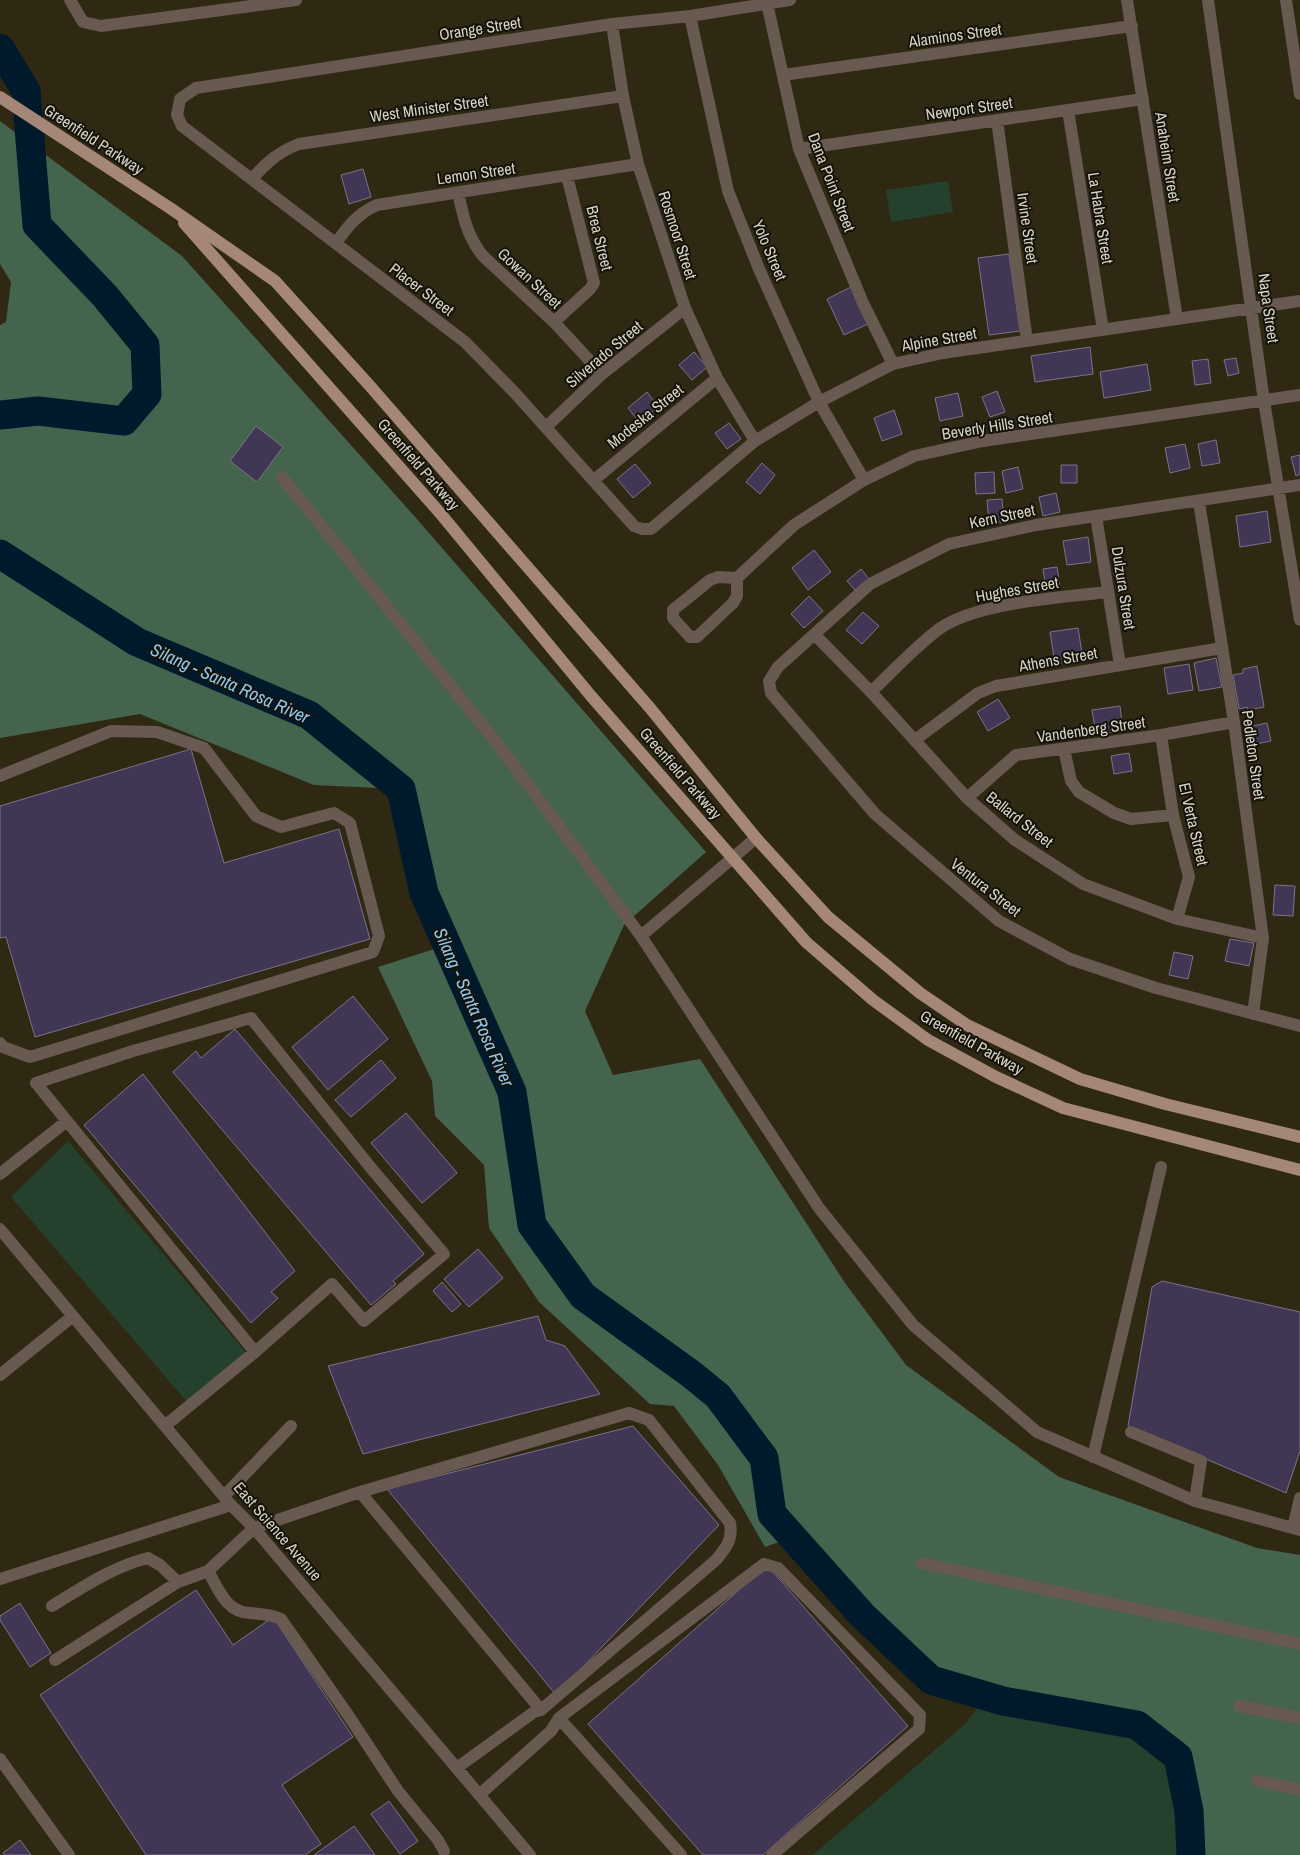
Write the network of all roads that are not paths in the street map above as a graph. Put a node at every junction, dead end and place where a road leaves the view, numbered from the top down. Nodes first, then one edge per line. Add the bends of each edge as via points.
1 (70, 0) edge
2 (296, 0) edge
3 (790, 0) edge
4 (1127, 0) edge
5 (1208, 0) edge
6 (1289, 0) edge
7 (268, 2) edge
8 (767, 3) junction
9 (690, 16) junction
10 (612, 24) junction
11 (1132, 26) junction
12 (782, 75) junction
13 (1299, 75) edge
14 (1300, 94) edge
15 (623, 96) junction
16 (0, 97) edge
17 (1143, 99) junction
18 (180, 100) joint
19 (1068, 110) junction
20 (997, 120) junction
21 (799, 149) junction
22 (638, 164) junction
23 (567, 176) junction
24 (252, 179) junction
25 (458, 192) junction
26 (170, 208) junction
27 (336, 244) junction
28 (1300, 301) edge
29 (685, 308) junction
30 (1253, 309) junction
31 (1177, 319) junction
32 (554, 322) junction
33 (1103, 330) junction
34 (1027, 341) junction
35 (893, 364) junction
36 (602, 374) junction
37 (717, 378) junction
38 (1300, 395) edge
39 (1264, 401) junction
40 (819, 402) junction
41 (546, 427) junction
42 (755, 441) junction
43 (282, 477) dead end
44 (594, 480) junction
45 (864, 480) junction
46 (1300, 486) edge
47 (1278, 488) junction
48 (1199, 502) junction
49 (1096, 516) junction
50 (634, 526) joint
51 (737, 578) junction
52 (1107, 592) junction
53 (1300, 620) edge
54 (815, 635) junction
55 (1222, 648) junction
56 (1120, 665) junction
57 (871, 692) junction
58 (771, 693) joint
59 (1234, 722) junction
60 (1161, 736) junction
61 (915, 740) junction
62 (1064, 749) junction
63 (0, 776) edge
64 (967, 798) junction
65 (1173, 815) junction
66 (756, 838) junction
67 (733, 857) junction
68 (1177, 919) junction
69 (641, 936) junction
70 (1263, 938) junction
71 (1253, 1014) junction
72 (1300, 1026) edge
73 (0, 1043) edge
74 (67, 1121) junction
75 (1300, 1137) edge
76 (1161, 1167) dead end
77 (1300, 1170) edge
78 (0, 1174) edge
79 (0, 1229) edge
80 (72, 1316) junction
81 (255, 1352) junction
82 (0, 1376) edge
83 (166, 1425) junction
84 (291, 1426) dead end
85 (1131, 1432) dead end
86 (1093, 1456) junction
87 (360, 1492) junction
88 (1300, 1498) edge
89 (228, 1500) junction
90 (1195, 1501) junction
91 (254, 1528) junction
92 (1297, 1529) edge
93 (922, 1563) dead end
94 (208, 1571) junction
95 (0, 1579) edge
96 (178, 1582) junction
97 (52, 1606) dead end
98 (1300, 1644) edge
99 (54, 1660) dead end
100 (1239, 1706) dead end
101 (541, 1710) junction
102 (559, 1718) junction
103 (1300, 1718) edge
104 (0, 1759) edge
105 (458, 1767) junction
106 (1258, 1781) dead end
107 (1300, 1790) edge
108 (479, 1795) junction
109 (443, 1854) edge
110 (69, 1855) edge
111 (530, 1855) edge
112 (681, 1855) edge
113 (772, 1855) edge

1 - 7 street via 84,22 101,26
2 - 7 street
3 - 8 street, Orange Street
4 - 11 street, Anaheim Street
5 - 30 street, Napa Street
6 - 13 street
8 - 9 street, Orange Street
8 - 12 street, Dana Point Street
9 - 10 street, Orange Street
9 - 40 street, Yolo Street via 728,191
10 - 15 street, Rosmoor Street
10 - 18 street, Orange Street via 196,88
11 - 12 street, Alaminos Street
11 - 17 street, Anaheim Street
12 - 21 street, Dana Point Street
13 - 14 street
15 - 22 street, Rosmoor Street
15 - 24 street, West Minister Street via 299,144 269,160
16 - 26 main road, Greenfield Parkway
17 - 19 street, Newport Street
17 - 31 street, Anaheim Street
18 - 24 street, Placer Street via 177,115 182,126
19 - 20 street, Newport Street
19 - 33 street, La Habra Street
20 - 21 street, Newport Street
20 - 34 street, Irvine Street
21 - 35 street, Dana Point Street via 863,303
22 - 23 street, Lemon Street
22 - 29 street, Rosmoor Street
23 - 25 street, Lemon Street
23 - 32 street, Brea Street via 594,283
24 - 27 street, Placer Street
25 - 27 street, Lemon Street via 377,205 362,212 349,224
25 - 32 street, Gowan Street via 466,228 474,244
26 - 66 main road, Greenfield Parkway via 275,281 650,708
26 - 67 main road, Greenfield Parkway via 440,513 591,696
27 - 41 street, Placer Street via 465,342
28 - 30 street, Alpine Street
29 - 36 street, Silverado Street
29 - 37 street, Rosmoor Street
30 - 31 street, Alpine Street
30 - 39 street, Napa Street
31 - 33 street, Alpine Street
32 - 36 street, Gowan Street
33 - 34 street, Alpine Street
34 - 35 street, Alpine Street
35 - 40 street, Alpine Street
36 - 41 street, Silverado Street
37 - 42 street, Rosmoor Street
37 - 44 street, Modeska Street
38 - 39 street, Beverly Hills Street
39 - 45 street, Beverly Hills Street via 984,441 914,456
39 - 47 street, Napa Street
40 - 42 street, Alpine Street
40 - 45 street, Yolo Street
41 - 44 street, Placer Street
42 - 50 street, Alpine Street via 651,529
43 - 69 street via 496,742
44 - 50 street, Placer Street
45 - 51 street, Beverly Hills Street via 794,525
46 - 47 street, Kern Street
47 - 48 street, Kern Street
47 - 53 street, Napa Street
48 - 49 street, Kern Street
48 - 55 street, Pedleton Street
49 - 52 street, Dulzura Street
49 - 54 street, Kern Street via 1036,524 949,544 870,584
51 - 51 street via 737,596 733,603 697,637 690,637 673,618 673,610 710,580
52 - 56 street, Dulzura Street
52 - 57 street, Hughes Street via 969,614 940,629
54 - 57 street, Ballard Street
54 - 58 street, Kern Street via 778,666 768,681
55 - 56 street, Athens Street
55 - 59 street, Pedleton Street
56 - 61 street, Athens Street via 996,686 978,693
57 - 61 street, Ballard Street
58 - 71 street, Ventura Street via 874,814 999,921 1070,959 1156,988
59 - 60 street, Vandenberg Street
59 - 70 street, Pedleton Street
60 - 62 street, Vandenberg Street
60 - 65 street, El Verta Street
61 - 64 street, Ballard Street
62 - 64 street, Vandenberg Street via 1016,755
62 - 65 street via 1071,781 1078,792 1114,814 1131,819
63 - 73 street via 111,731 156,732 204,748 256,816 280,827 334,813 350,823 379,936 373,952 30,1057
64 - 68 street, Ballard Street via 1015,840 1083,884
65 - 68 street, El Verta Street via 1189,877
66 - 67 street
66 - 75 main road, Greenfield Parkway via 828,917 920,993 967,1025 1080,1079 1165,1104
67 - 69 street
67 - 77 main road, Greenfield Parkway via 806,942 873,1000 928,1040 1063,1108
68 - 70 street, Ballard Street
69 - 86 street via 818,1208 912,1325 1037,1432
70 - 71 street, Pedleton Street
71 - 72 street, Ventura Street
74 - 78 street
74 - 81 street
74 - 81 street via 36,1083 133,1051 251,1018 444,1254 364,1321 332,1284
76 - 86 street
79 - 80 street, East Science Avenue
80 - 82 street
80 - 83 street, East Science Avenue
81 - 83 street
83 - 89 street, East Science Avenue
84 - 89 street
85 - 90 street via 1200,1461
86 - 90 street
87 - 91 street
87 - 101 street
87 - 101 street via 629,1412 650,1420 730,1523 732,1534 728,1546 716,1560
88 - 92 street
89 - 91 street, East Science Avenue
89 - 95 street
90 - 92 street
91 - 94 street
91 - 105 street, East Science Avenue
93 - 98 street
94 - 96 street
94 - 109 street via 228,1605 241,1613 268,1614 281,1619
96 - 97 street via 148,1558 112,1569
96 - 99 street
100 - 103 street
101 - 105 street
102 - 108 street via 551,1731
102 - 112 street
102 - 113 street via 764,1564 778,1568 920,1715 919,1729
104 - 110 street
105 - 108 street, East Science Avenue
106 - 107 street
108 - 111 street, East Science Avenue

